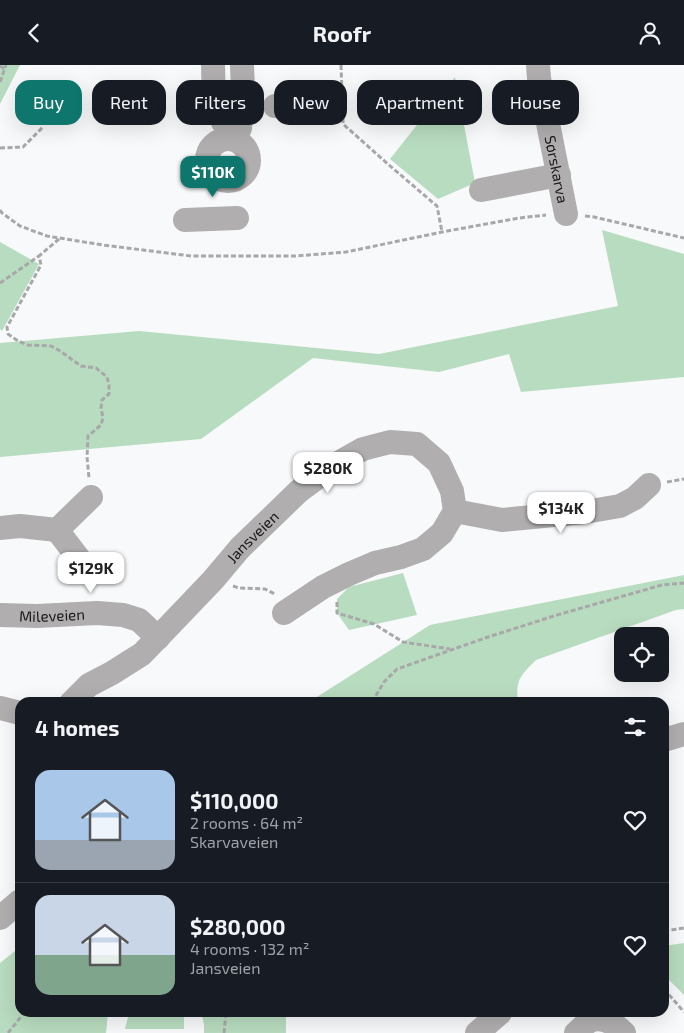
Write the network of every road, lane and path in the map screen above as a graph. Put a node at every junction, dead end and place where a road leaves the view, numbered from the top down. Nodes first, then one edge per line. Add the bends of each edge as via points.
1 (213, 65) edge
2 (242, 65) edge
3 (342, 65) edge
4 (538, 65) edge
5 (0, 67) edge
6 (6, 67) edge
7 (340, 80) edge
8 (0, 82) edge
9 (344, 125) edge
10 (43, 127) dead end
11 (0, 148) edge
12 (559, 175) junction
13 (481, 190) dead end
14 (0, 210) edge
15 (566, 214) junction
16 (237, 218) dead end
17 (185, 220) dead end
18 (442, 232) junction
19 (60, 238) junction
20 (684, 238) edge
21 (39, 256) junction
22 (0, 283) edge
23 (649, 485) dead end
24 (91, 497) joint
25 (455, 511) junction
26 (0, 528) edge
27 (57, 530) junction
28 (80, 560) dead end
29 (213, 580) junction
30 (684, 583) edge
31 (297, 605) junction
32 (0, 615) edge
33 (158, 638) junction
34 (451, 650) junction
35 (77, 697) edge
36 (375, 697) edge
37 (0, 709) edge
38 (15, 712) edge
39 (684, 734) edge
40 (669, 738) edge
41 (15, 905) edge
42 (0, 918) edge
43 (684, 928) edge
44 (669, 930) edge
45 (669, 995) edge
46 (684, 1012) edge
47 (21, 1017) edge
48 (226, 1017) edge
49 (495, 1017) edge
50 (8, 1033) edge
51 (224, 1033) edge
52 (476, 1033) edge
53 (576, 1033) edge
54 (624, 1033) edge

1 - 2 street via 214,103 223,122 238,134 243,113
3 - 7 path
4 - 12 street, Sørskarva
5 - 6 path
6 - 8 path
9 - 18 path via 437,206
10 - 11 path via 23,147
12 - 13 street
12 - 15 street, Sørskarva
14 - 19 path via 20,226
15 - 18 path via 518,218
15 - 20 path via 594,217
16 - 17 street
18 - 19 path via 346,252 295,257 191,257
19 - 21 path
21 - 22 path
21 - 24 path via 41,265 8,327 8,334 28,345 51,346 81,366 96,368 107,377 109,393 102,400 101,408 104,418 88,436 86,457
23 - 25 street via 620,506 584,512 502,520
24 - 27 street
25 - 29 street, Jansveien via 452,491 439,463 417,444 390,442 363,449 298,491 240,548
25 - 31 street via 442,533 423,549 375,563 323,587
26 - 27 street via 20,526
27 - 28 street
29 - 31 path via 239,588 265,589
29 - 33 street, Jansveien
30 - 34 path via 662,585 557,615
31 - 34 path via 337,599 337,613 374,624 403,642
32 - 33 street, Mileveien via 123,615 139,620
33 - 35 street, Jansveien via 142,654 89,685
34 - 36 path via 397,669
37 - 38 street
39 - 40 street
41 - 42 street
43 - 44 path
45 - 46 path
47 - 50 path
48 - 51 path
49 - 52 street
53 - 54 street via 589,1022 600,1019 612,1023

